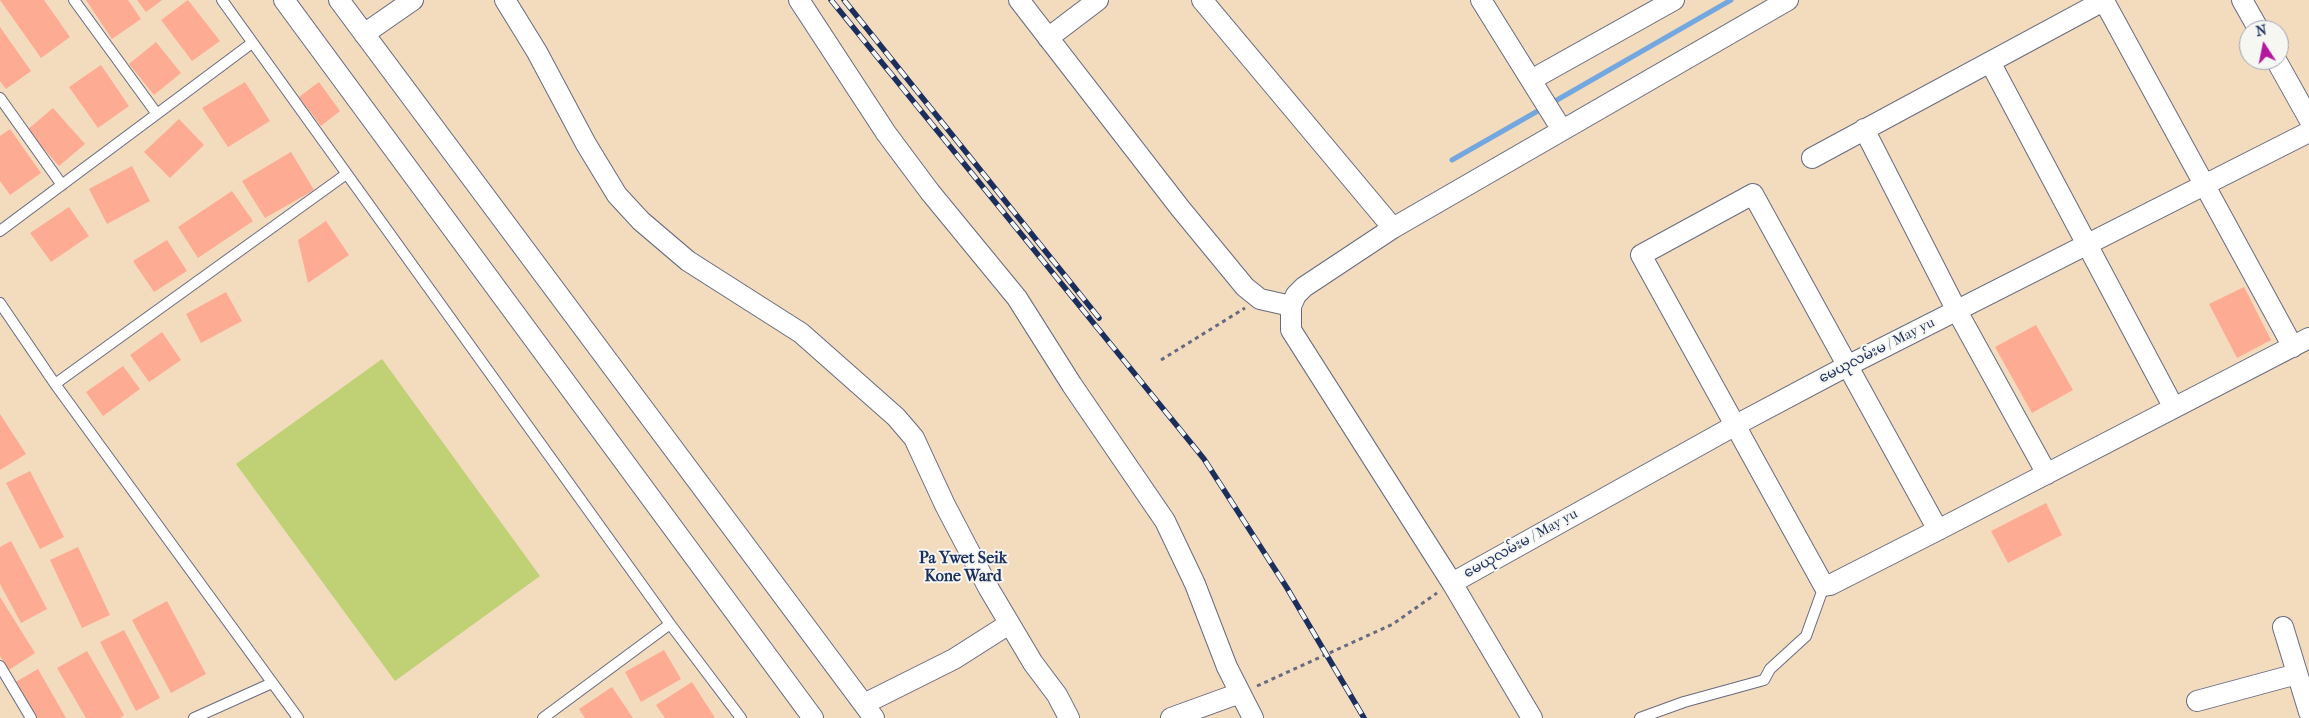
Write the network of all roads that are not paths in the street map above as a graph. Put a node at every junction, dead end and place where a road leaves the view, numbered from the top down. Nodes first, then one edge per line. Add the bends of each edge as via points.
1 (74, 0) edge
2 (222, 0) edge
3 (284, 0) edge
4 (339, 0) edge
5 (414, 0) edge
6 (505, 0) edge
7 (799, 0) edge
8 (1019, 0) edge
9 (1098, 0) edge
10 (1481, 0) edge
11 (1674, 0) edge
12 (1788, 0) edge
13 (2104, 0) edge
14 (2242, 0) edge
15 (1209, 2) edge
16 (2253, 20) edge
17 (364, 34) junction
18 (1048, 38) junction
19 (252, 43) junction
20 (1990, 62) junction
21 (2282, 70) edge
22 (1536, 88) junction
23 (0, 98) edge
24 (157, 114) junction
25 (2309, 118) edge
26 (1560, 127) junction
27 (1864, 130) junction
28 (2309, 132) edge
29 (1812, 158) dead end
30 (345, 175) junction
31 (62, 185) junction
32 (2204, 185) junction
33 (1393, 228) junction
34 (0, 231) edge
35 (2087, 243) junction
36 (0, 303) edge
37 (1291, 306) junction
38 (1958, 311) junction
39 (2301, 342) edge
40 (1846, 366) junction
41 (55, 384) junction
42 (2174, 408) junction
43 (1734, 426) junction
44 (2047, 474) junction
45 (1938, 530) junction
46 (1452, 583) junction
47 (1824, 586) junction
48 (670, 624) junction
49 (1009, 624) junction
50 (2283, 627) dead end
51 (0, 666) edge
52 (2297, 674) junction
53 (272, 683) junction
54 (1240, 693) junction
55 (2197, 701) dead end
56 (869, 711) edge
57 (2309, 712) edge
58 (32, 718) edge
59 (194, 718) edge
60 (298, 718) edge
61 (543, 718) edge
62 (741, 718) edge
63 (813, 718) edge
64 (1069, 718) edge
65 (1171, 718) edge
66 (1253, 718) edge
67 (1532, 718) edge
68 (1640, 718) edge

1 - 24 lane
2 - 19 lane
3 - 63 street
4 - 17 street
5 - 17 street
6 - 49 street via 617,195 688,261 800,333 896,417 914,438 945,505
7 - 54 street via 924,185 1017,298 1165,521
8 - 18 street
9 - 18 street
10 - 22 street
11 - 22 street
12 - 26 street
13 - 20 street
13 - 32 street
14 - 16 street
15 - 33 street
17 - 56 street
18 - 37 street via 1245,287 1260,299
19 - 24 lane
19 - 30 lane
20 - 27 street
20 - 35 street
21 - 25 street
22 - 26 street
23 - 31 lane
24 - 31 lane
26 - 33 street
27 - 29 street
27 - 38 street
28 - 32 street, မေယုလမ်းမ / May yu
30 - 41 lane
30 - 48 lane
31 - 34 lane
32 - 35 street, မေယုလမ်းမ / May yu
32 - 39 street
33 - 37 street via 1304,287
35 - 38 street, မေယုလမ်းမ / May yu
35 - 42 street
36 - 41 lane
37 - 46 street via 1291,330
38 - 40 street, မေယုလမ်းမ / May yu
38 - 44 street
39 - 42 street
40 - 43 street, မေယုလမ်းမ / May yu
40 - 43 street via 1753,194 1641,255
40 - 45 street
41 - 53 lane
42 - 44 street
43 - 46 street, မေယုလမ်းမ / May yu
43 - 47 street
44 - 45 street
45 - 47 street via 1830,586
46 - 67 street
47 - 68 lane via 1806,636 1770,669 1764,680
48 - 61 lane
48 - 62 lane
49 - 56 street
49 - 64 street
50 - 52 street
51 - 58 lane
52 - 55 street
52 - 57 street
53 - 59 lane
53 - 60 lane
54 - 65 street
54 - 66 street

